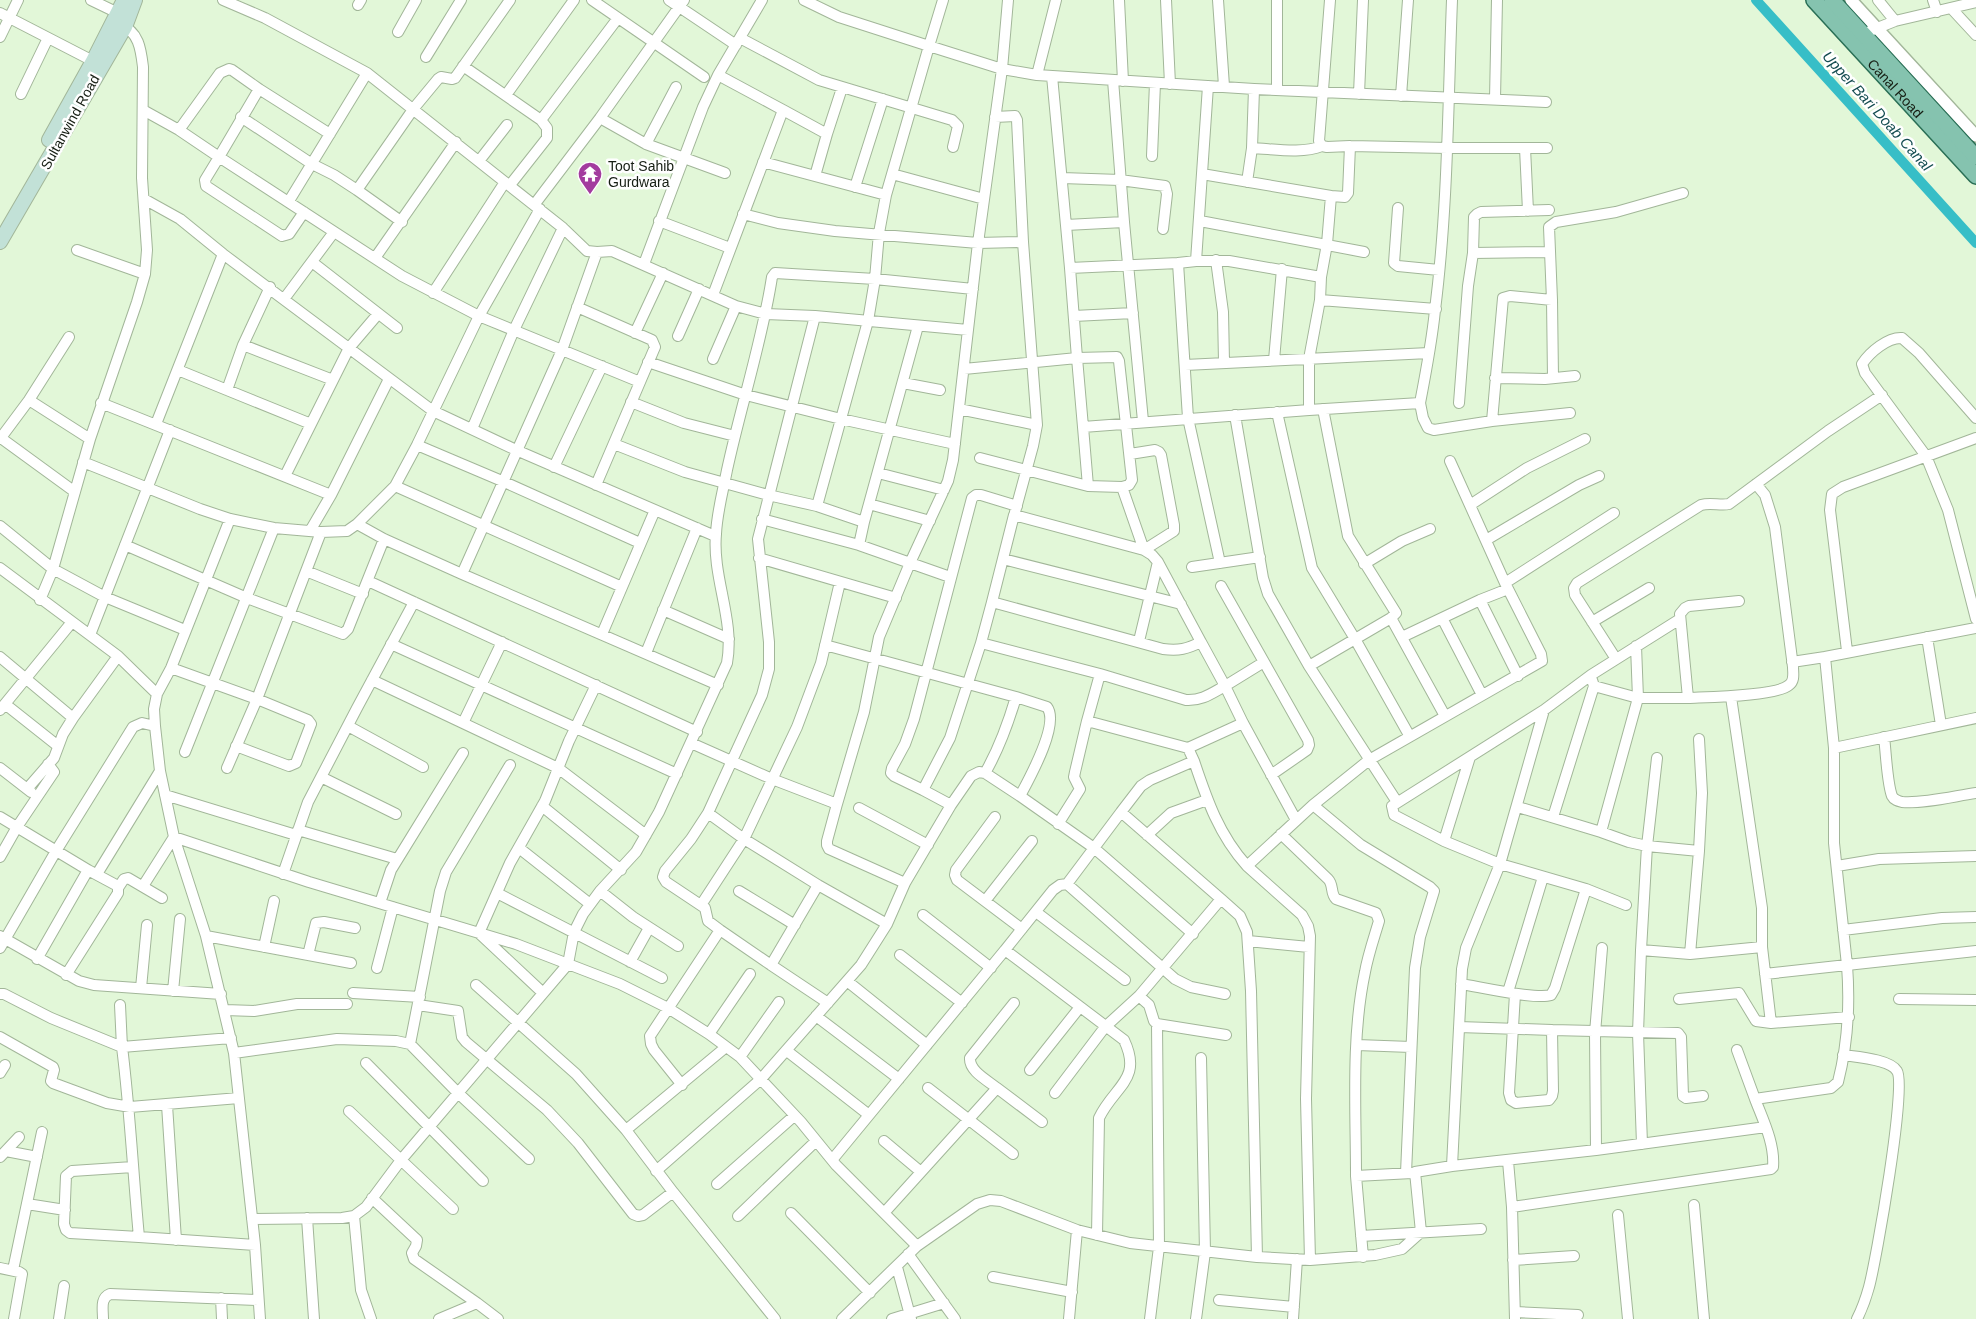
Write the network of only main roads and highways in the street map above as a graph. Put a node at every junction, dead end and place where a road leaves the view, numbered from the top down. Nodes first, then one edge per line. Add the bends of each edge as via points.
1 (124, 0) edge
2 (135, 0) edge
3 (1814, 0) edge
4 (1832, 0) edge
5 (119, 21) junction
6 (1864, 35) junction
7 (67, 116) junction
8 (1976, 157) edge
9 (1976, 176) edge
10 (0, 224) edge
11 (0, 242) edge

1 - 5 main road
2 - 5 main road, Sultanwind Road
3 - 6 main road, Canal Road
4 - 6 main road, Canal Road
5 - 7 main road, Sultanwind Road
5 - 7 main road via 93,61
6 - 8 main road, Canal Road
6 - 9 main road, Canal Road
7 - 10 main road
7 - 11 main road, Sultanwind Road

